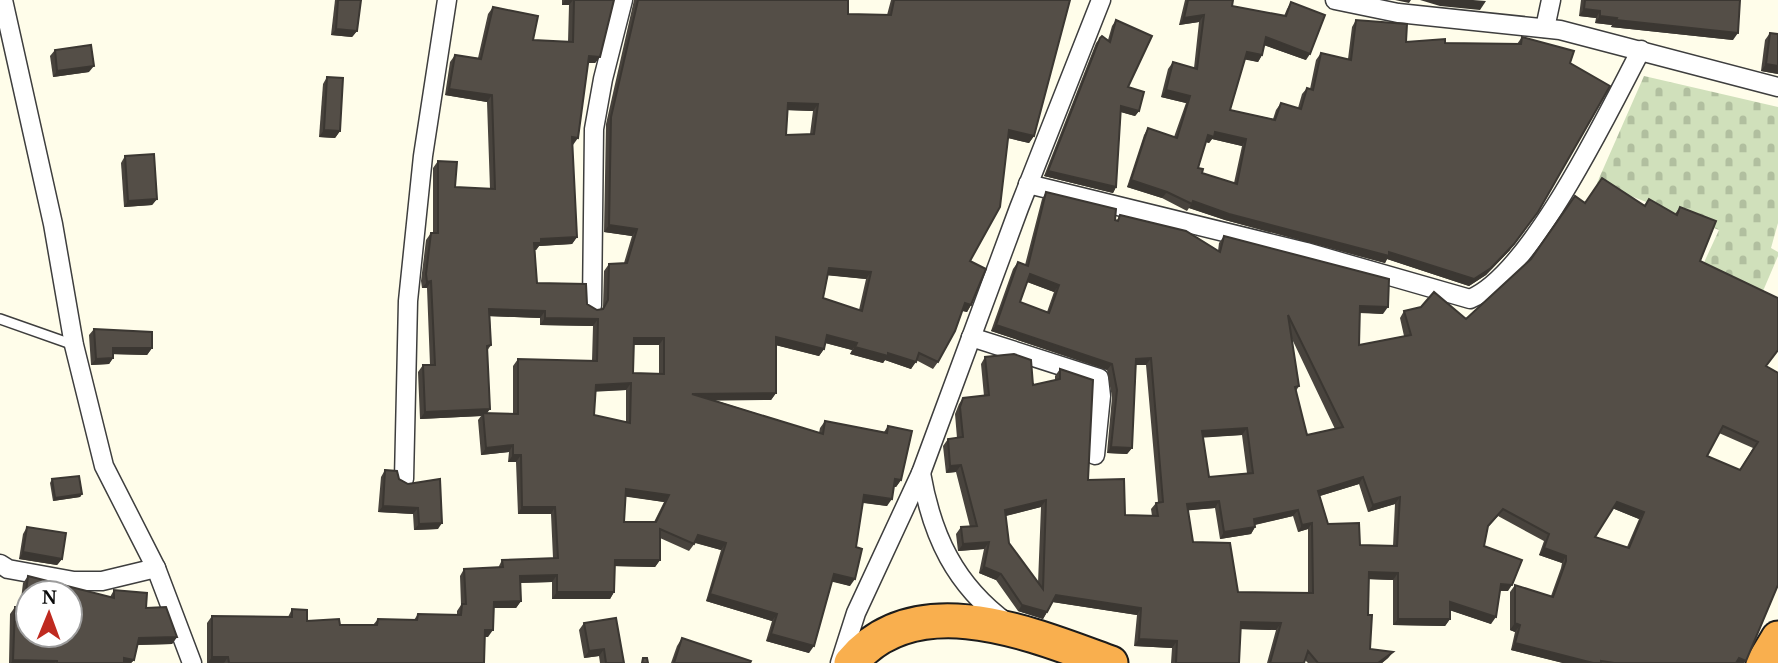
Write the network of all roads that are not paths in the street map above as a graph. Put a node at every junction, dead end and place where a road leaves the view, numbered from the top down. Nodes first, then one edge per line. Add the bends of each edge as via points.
1 (3, 0) edge
2 (447, 0) edge
3 (623, 0) edge
4 (1101, 0) edge
5 (1335, 0) edge
6 (1551, 0) edge
7 (1545, 28) junction
8 (1641, 50) junction
9 (1778, 87) edge
10 (1028, 184) junction
11 (592, 306) edge
12 (0, 319) edge
13 (971, 337) junction
14 (74, 345) junction
15 (1095, 456) dead end
16 (921, 473) junction
17 (404, 479) edge
18 (0, 564) edge
19 (156, 568) junction
20 (1017, 630) junction
21 (1778, 638) edge
22 (192, 663) edge
23 (840, 663) edge
24 (851, 663) edge
25 (885, 663) edge
26 (1064, 663) edge
27 (1111, 663) edge
28 (1763, 663) edge

1 - 14 street via 53,224
2 - 17 street via 423,156 408,300
3 - 11 street via 594,128
4 - 10 street
5 - 7 street via 1398,13
6 - 7 street
7 - 8 street
8 - 9 street
8 - 10 street via 1574,175 1513,265 1483,293 1469,299 1306,252
10 - 13 street
12 - 14 lane
13 - 15 street via 1099,378
13 - 16 street
14 - 19 street via 104,466
16 - 20 street via 933,525 957,575
16 - 23 street via 856,613
18 - 19 street via 74,581 102,581
19 - 22 street
20 - 24 highway via 940,621 907,627 876,640
20 - 27 highway
21 - 28 highway
25 - 26 highway via 912,649 946,643 987,645

